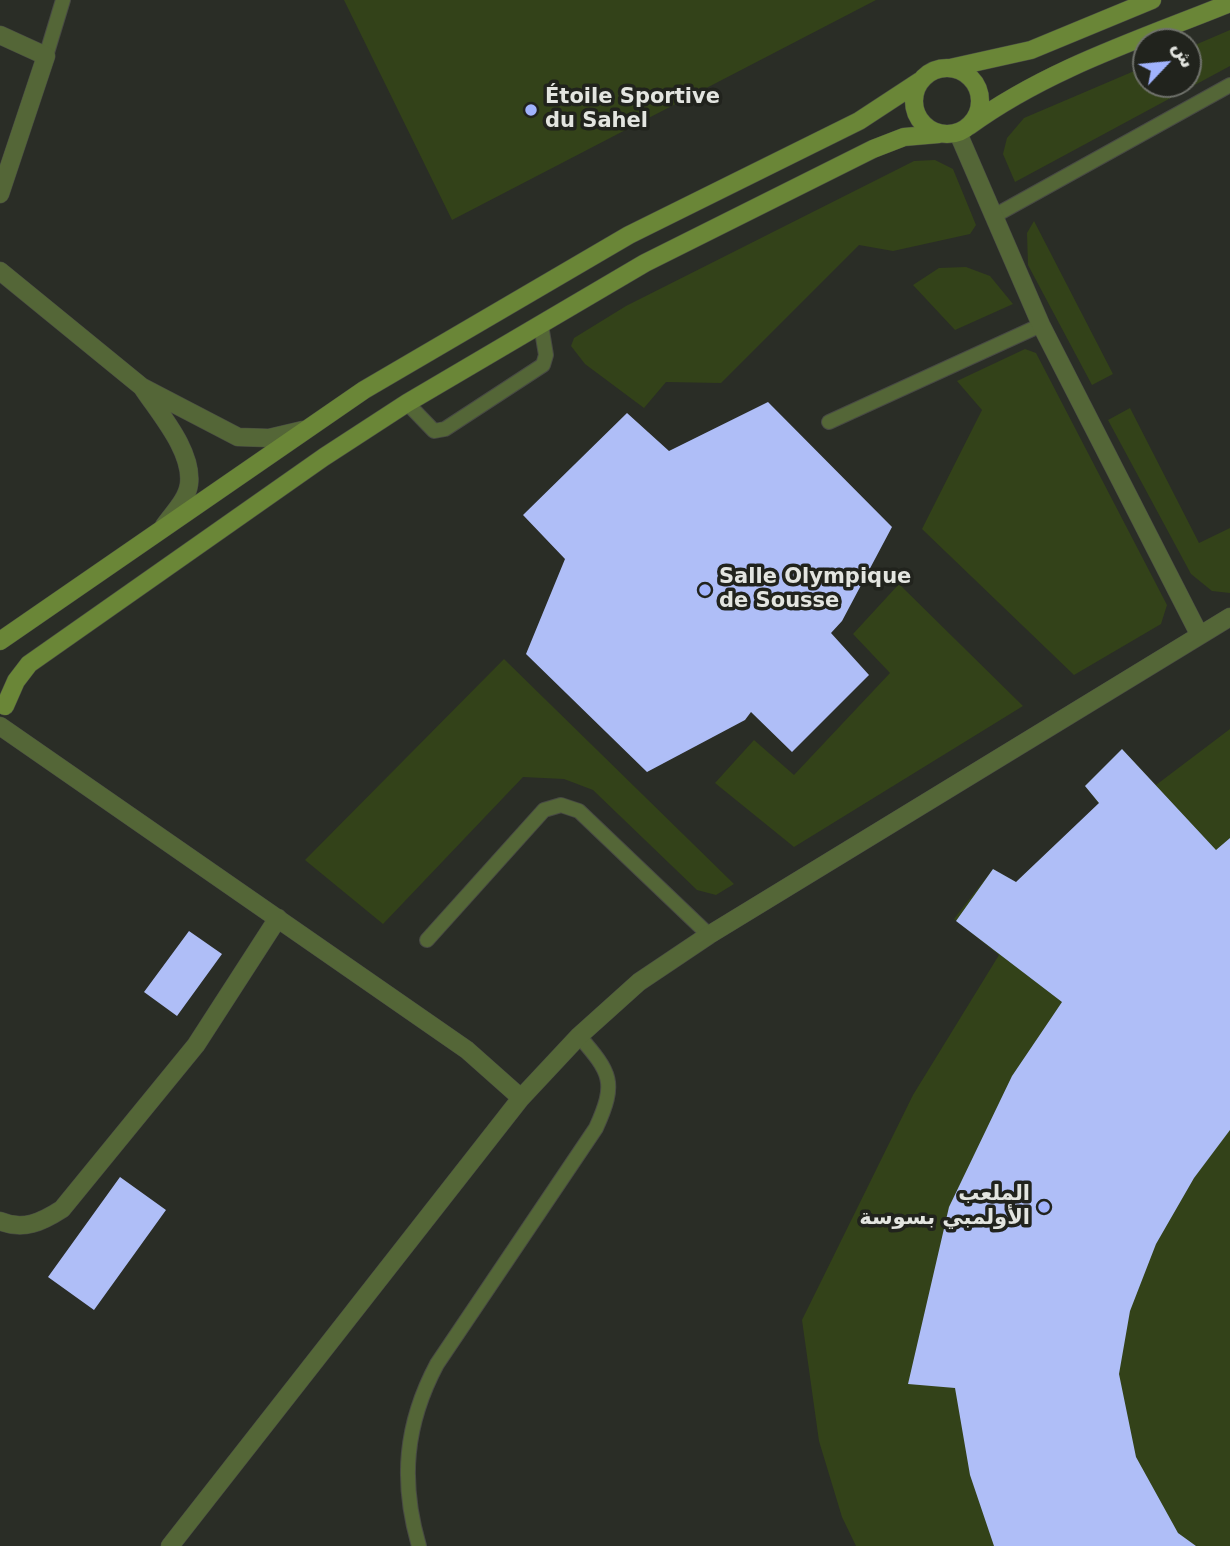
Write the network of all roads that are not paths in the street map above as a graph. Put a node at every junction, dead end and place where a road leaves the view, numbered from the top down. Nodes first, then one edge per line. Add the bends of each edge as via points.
1 (63, 0) edge
2 (1152, 0) edge
3 (1230, 2) edge
4 (0, 35) edge
5 (46, 56) junction
6 (950, 68) junction
7 (920, 81) junction
8 (1230, 85) edge
9 (963, 130) junction
10 (939, 134) junction
11 (0, 194) edge
12 (994, 216) junction
13 (0, 271) edge
14 (541, 325) junction
15 (1041, 325) junction
16 (142, 387) junction
17 (407, 403) junction
18 (829, 422) dead end
19 (303, 430) junction
20 (163, 528) junction
21 (1230, 617) edge
22 (1199, 634) junction
23 (0, 641) edge
24 (0, 682) edge
25 (2, 712) edge
26 (0, 726) edge
27 (278, 918) junction
28 (709, 935) junction
29 (427, 940) dead end
30 (579, 1036) junction
31 (521, 1098) junction
32 (0, 1221) edge
33 (170, 1546) edge
34 (419, 1546) edge

1 - 5 lane
2 - 6 main road via 1031,50
3 - 9 main road via 1045,78
4 - 5 street
5 - 11 street
6 - 7 main road
6 - 9 main road via 970,77 980,97 976,118
7 - 10 main road via 916,113 929,130
7 - 19 main road via 859,121 629,235
8 - 12 lane
9 - 10 main road
9 - 12 street
10 - 14 main road via 904,137 873,149 645,263
12 - 15 street
13 - 16 street
14 - 17 main road
14 - 17 lane via 546,355 542,365 445,429 434,431
15 - 18 lane
15 - 22 street
16 - 19 street via 237,437 268,438
16 - 20 street via 187,461 189,483 184,499
17 - 25 main road via 29,664
19 - 20 main road
20 - 23 main road
21 - 22 street
22 - 28 street
24 - 25 main road
26 - 27 street
27 - 31 street via 467,1049
27 - 32 street via 196,1045 62,1209 32,1225
28 - 29 lane via 579,811 561,805 544,810
28 - 30 street via 639,982
30 - 31 street
30 - 34 lane via 603,1063 610,1080 609,1100 596,1128 422,1391 407,1453 406,1485
31 - 33 street

